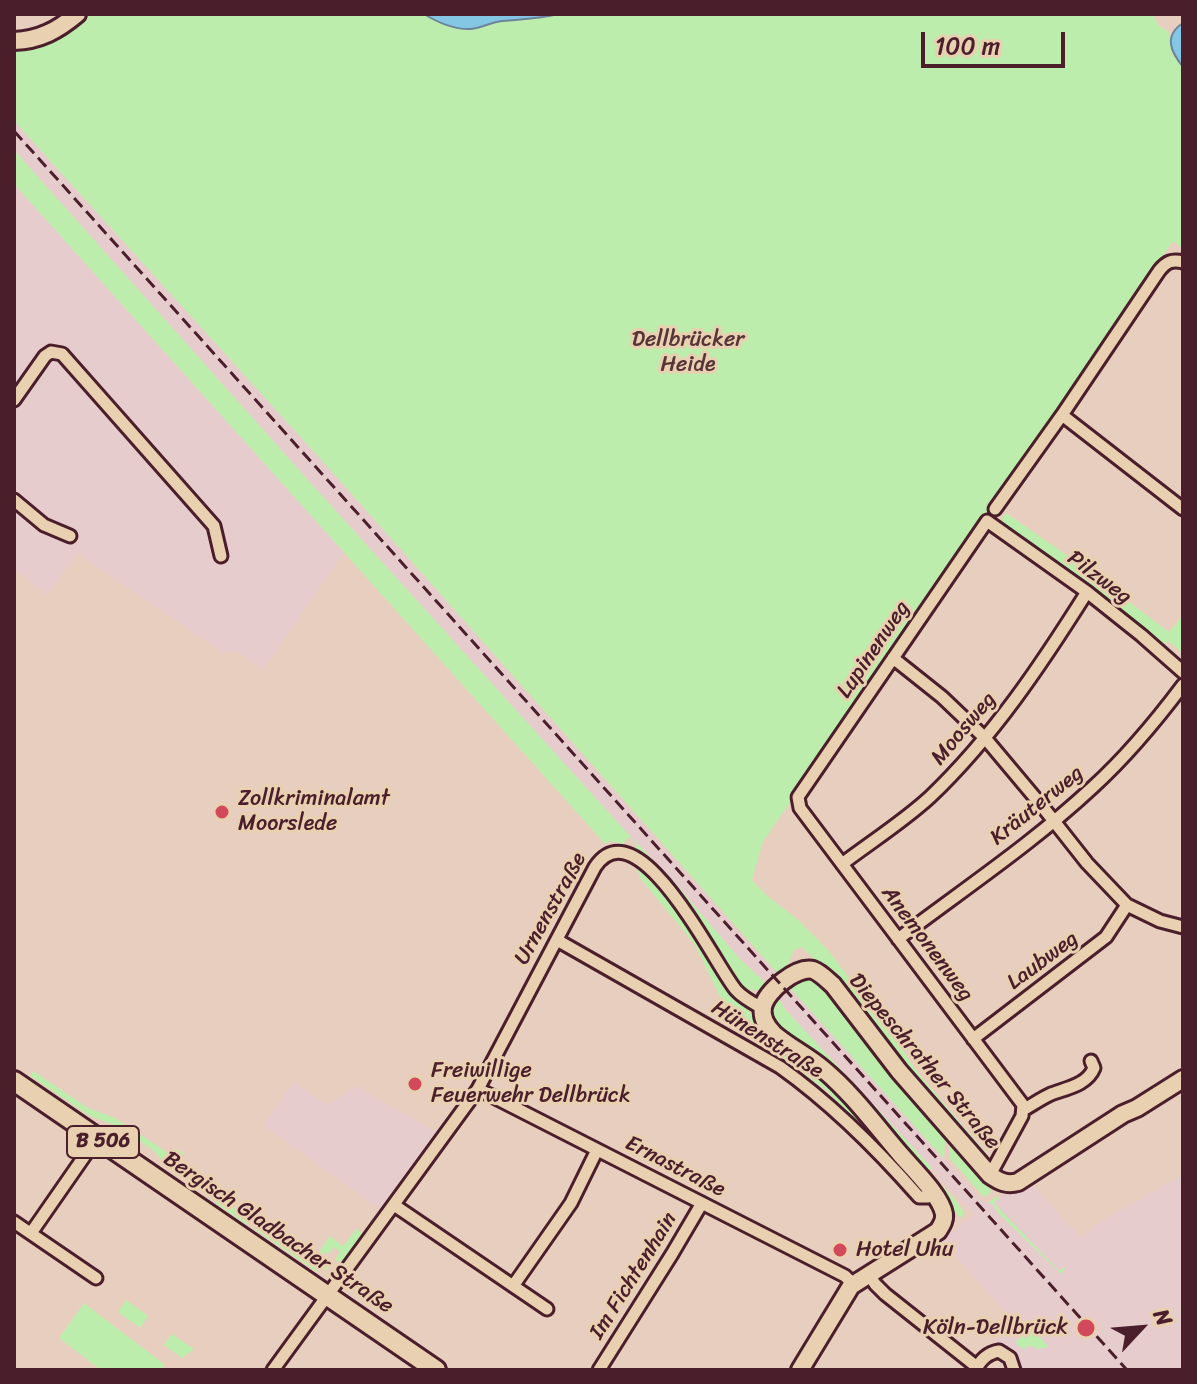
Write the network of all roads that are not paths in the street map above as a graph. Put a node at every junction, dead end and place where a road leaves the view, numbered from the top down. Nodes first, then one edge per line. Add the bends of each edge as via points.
1 (77, 14) edge
2 (14, 41) edge
3 (1180, 261) edge
4 (14, 400) edge
5 (1062, 415) junction
6 (14, 500) edge
7 (995, 509) dead end
8 (1183, 509) edge
9 (987, 521) joint
10 (70, 536) dead end
11 (221, 556) dead end
12 (1087, 592) junction
13 (893, 658) junction
14 (1183, 672) edge
15 (1183, 685) edge
16 (985, 738) junction
17 (798, 803) joint
18 (1054, 821) junction
19 (842, 864) junction
20 (1127, 905) junction
21 (1183, 927) edge
22 (898, 939) junction
23 (557, 940) junction
24 (762, 1008) junction
25 (973, 1039) junction
26 (1091, 1061) dead end
27 (1183, 1079) edge
28 (14, 1081) edge
29 (478, 1089) junction
30 (1023, 1110) junction
31 (97, 1138) junction
32 (597, 1150) junction
33 (990, 1175) junction
34 (933, 1193) junction
35 (702, 1203) junction
36 (394, 1205) junction
37 (14, 1222) edge
38 (31, 1233) junction
39 (869, 1274) junction
40 (96, 1278) dead end
41 (853, 1284) junction
42 (513, 1286) junction
43 (328, 1296) junction
44 (547, 1309) dead end
45 (976, 1368) edge
46 (273, 1370) edge
47 (436, 1370) edge
48 (599, 1370) edge
49 (800, 1370) edge
50 (1014, 1370) edge

1 - 2 street via 47,34
3 - 5 street via 1159,271
4 - 11 street via 45,356 62,354 214,526
5 - 7 street
5 - 8 street
6 - 10 street via 44,525
9 - 12 street, Pilzweg
9 - 13 street, Lupinenweg
12 - 14 street, Pilzweg
12 - 16 street, Moosweg
13 - 16 street
13 - 17 street, Lupinenweg
15 - 18 street, Kräuterweg via 1133,747
16 - 18 street
16 - 19 street, Moosweg via 927,800
17 - 19 street, Anemonenweg
18 - 20 street
18 - 22 street, Kräuterweg
19 - 22 street, Anemonenweg
20 - 21 street
20 - 25 street, Laubweg via 1106,937
22 - 25 street, Anemonenweg
23 - 24 street, Urnenstraße via 599,861 611,854 630,855 681,903 737,990
23 - 29 street, Urnenstraße
23 - 34 street, Hünenstraße via 780,1067 835,1111 919,1197
24 - 33 street, Diepeschrather Straße via 793,974 812,970 821,975
24 - 34 street, Urnenstraße via 771,1031 840,1084
25 - 30 street, Anemonenweg
26 - 30 street via 1091,1075
27 - 33 street, Diepeschrather Straße via 1018,1182 1006,1184
28 - 31 main road, Bergisch Gladbacher Straße / B 506
29 - 32 street, Ernastraße
29 - 36 street, Urnenstraße
30 - 33 street
31 - 38 street
31 - 43 main road, Bergisch Gladbacher Straße / B 506
32 - 35 street, Ernastraße
32 - 42 street via 571,1203
34 - 39 street, Urnenstraße via 943,1210 938,1231
35 - 41 street, Ernastraße
35 - 48 street, Im Fichtenhain
36 - 42 street
36 - 43 street, Urnenstraße
37 - 38 street
38 - 40 street
39 - 41 street
39 - 45 street via 885,1294
41 - 49 street
42 - 44 street
43 - 46 street, Urnenstraße
43 - 47 main road, Bergisch Gladbacher Straße / B 506
45 - 50 street via 999,1351 1010,1358

